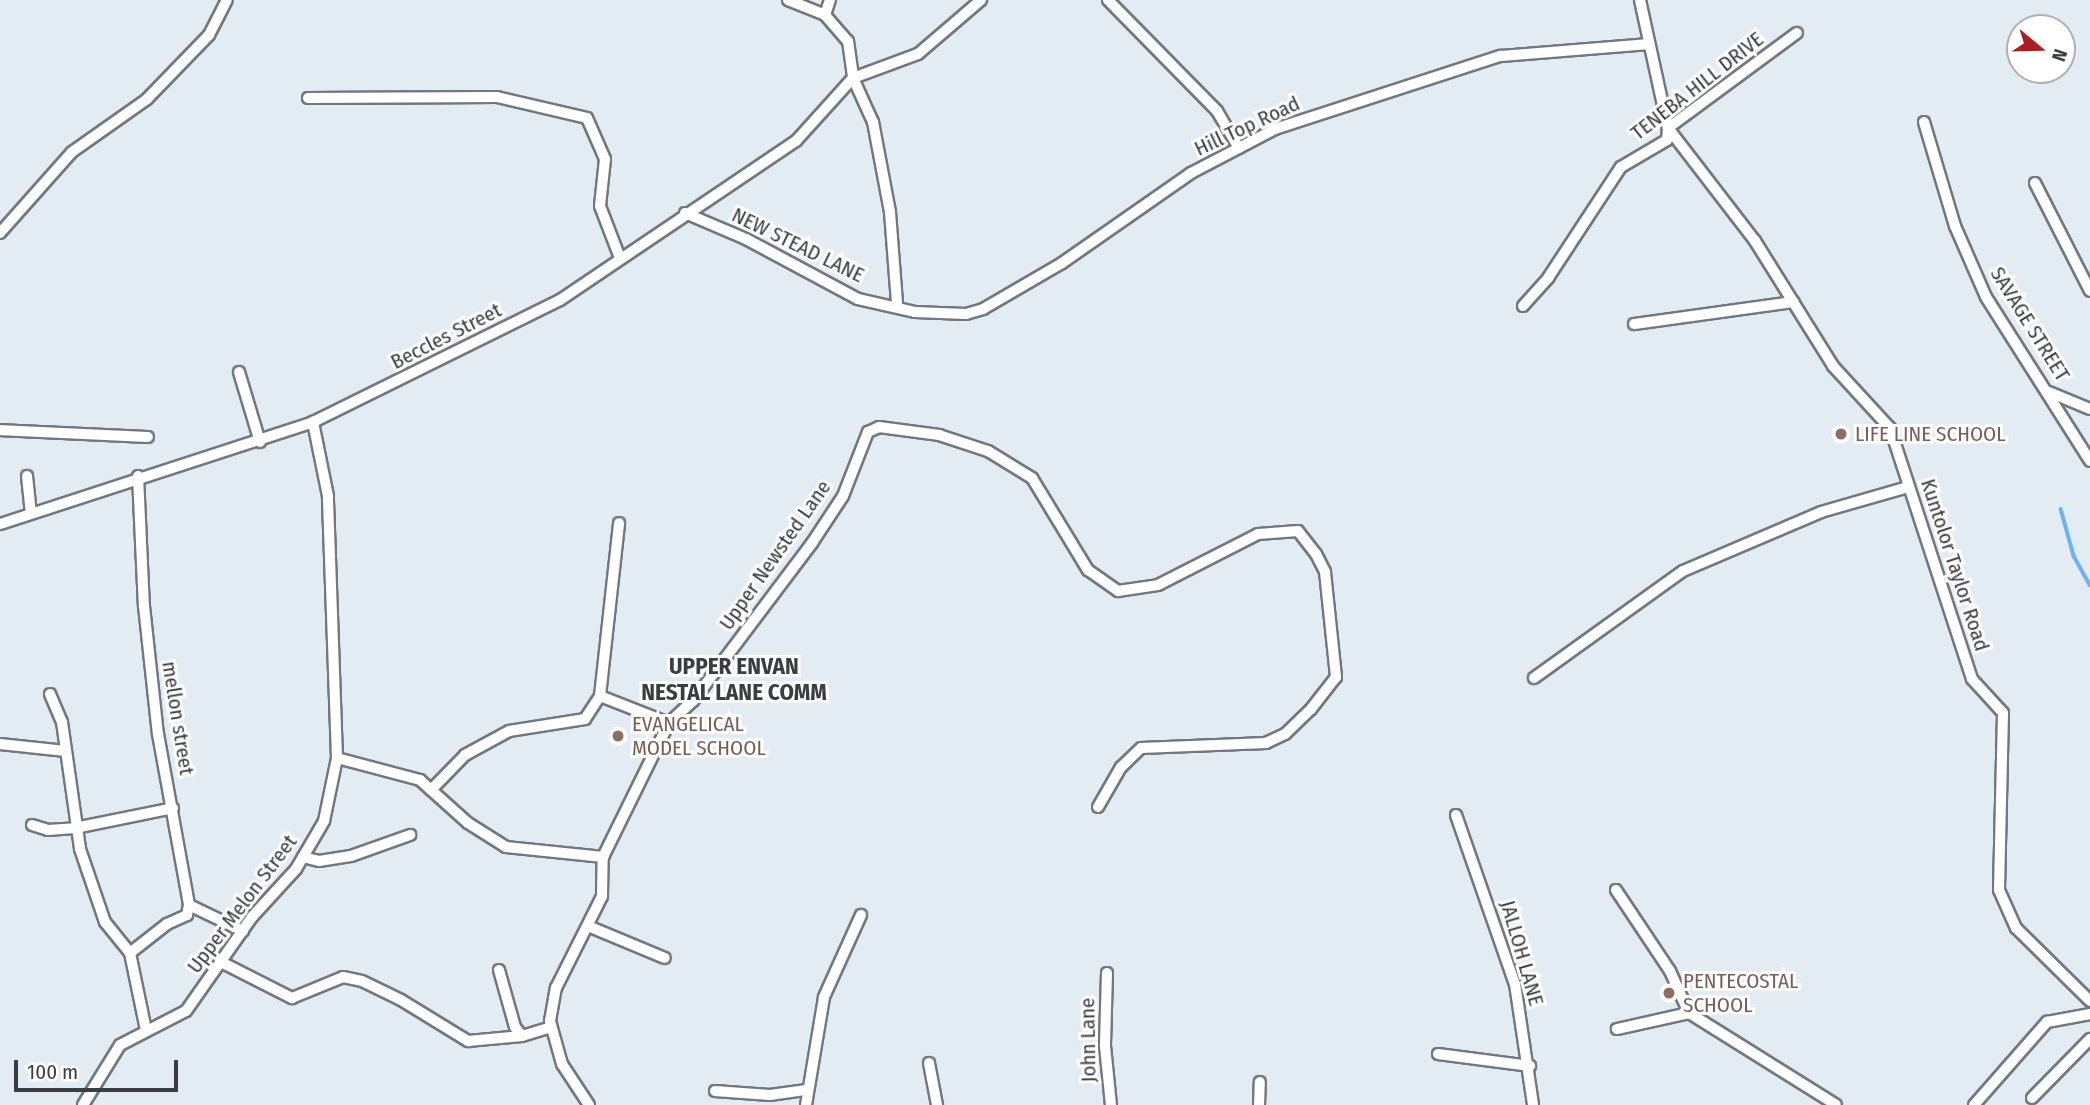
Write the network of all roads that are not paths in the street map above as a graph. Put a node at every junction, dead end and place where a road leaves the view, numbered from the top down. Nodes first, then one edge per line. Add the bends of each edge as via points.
1 (227, 0) edge
2 (788, 0) edge
3 (830, 0) edge
4 (981, 0) edge
5 (1108, 0) edge
6 (1640, 0) edge
7 (825, 15) junction
8 (1797, 33) dead end
9 (1648, 44) junction
10 (853, 78) junction
11 (308, 98) dead end
12 (1924, 122) dead end
13 (1668, 128) junction
14 (1239, 148) junction
15 (2035, 183) dead end
16 (685, 213) junction
17 (0, 233) edge
18 (620, 258) junction
19 (2090, 290) edge
20 (1793, 302) junction
21 (897, 304) junction
22 (1523, 306) dead end
23 (1634, 324) dead end
24 (239, 372) dead end
25 (2049, 392) junction
26 (2090, 409) edge
27 (313, 422) junction
28 (0, 430) edge
29 (148, 437) dead end
30 (260, 442) junction
31 (2090, 461) edge
32 (27, 476) dead end
33 (138, 476) junction
34 (1908, 487) junction
35 (31, 512) junction
36 (619, 523) dead end
37 (0, 524) edge
38 (1534, 678) dead end
39 (50, 694) dead end
40 (600, 695) junction
41 (669, 723) junction
42 (0, 744) edge
43 (66, 751) junction
44 (337, 758) junction
45 (431, 790) junction
46 (1098, 807) dead end
47 (173, 808) junction
48 (1456, 815) dead end
49 (32, 825) dead end
50 (75, 828) junction
51 (410, 835) dead end
52 (303, 857) junction
53 (603, 857) junction
54 (1616, 890) dead end
55 (189, 905) junction
56 (861, 915) dead end
57 (588, 926) junction
58 (243, 931) junction
59 (130, 953) junction
60 (666, 958) dead end
61 (221, 962) junction
62 (499, 970) dead end
63 (1107, 973) dead end
64 (2090, 1001) edge
65 (1689, 1013) junction
66 (2090, 1014) edge
67 (551, 1027) junction
68 (1617, 1029) dead end
69 (146, 1030) junction
70 (522, 1035) junction
71 (2090, 1039) edge
72 (1438, 1054) dead end
73 (929, 1063) dead end
74 (1530, 1066) junction
75 (1260, 1082) dead end
76 (806, 1090) junction
77 (715, 1091) dead end
78 (2032, 1098) dead end
79 (83, 1105) edge
80 (589, 1105) edge
81 (806, 1105) edge
82 (937, 1105) edge
83 (1111, 1105) edge
84 (1259, 1105) edge
85 (1534, 1105) edge
86 (1836, 1105) edge
87 (1974, 1105) edge

1 - 17 street via 209,35 156,90 72,152
2 - 7 street
3 - 7 street
4 - 10 street via 918,54
5 - 14 street via 1217,111
6 - 9 street
7 - 10 street via 848,41
8 - 13 street, TENEBA HILL DRIVE
9 - 13 street
9 - 14 street, Hill Top Road via 1500,56 1291,123
10 - 16 street, Beccles Street via 796,141
10 - 21 street via 873,122 883,173
11 - 18 street via 497,97 587,118 605,159 600,206
12 - 25 street, SAVAGE STREET via 1955,226 1986,297
13 - 20 street, Kuntolor Taylor Road via 1755,241
13 - 22 street, TENEBA HILL DRIVE via 1667,140 1621,167 1548,278
14 - 21 street, Hill Top Road via 1191,173 1062,263 983,309 950,316 915,312
15 - 19 street
16 - 18 street, Beccles Street
16 - 21 street, NEW STEAD LANE via 746,239 858,299
18 - 27 street, Beccles Street via 560,300
20 - 23 street
20 - 34 street, Kuntolor Taylor Road via 1833,366 1890,428
24 - 30 street
25 - 26 street
25 - 31 street, SAVAGE STREET
27 - 30 street, Beccles Street
27 - 44 street, Upper Melon Street via 328,496
28 - 29 street
30 - 33 street, Beccles Street
32 - 35 street
33 - 35 street, Beccles Street
33 - 47 street, mellon street via 144,606 158,734
34 - 38 street via 1821,512 1683,571
34 - 64 street, Kuntolor Taylor Road via 1972,679 2003,713 1999,890 2016,928
35 - 37 street, Beccles Street
36 - 40 street
39 - 43 street
40 - 41 street
40 - 45 street via 585,719 509,731 465,755
41 - 46 street, Upper Newsted Lane via 693,701 812,543 843,496 868,432 879,427 952,439 988,451 1032,478 1088,570 1118,591 1158,584 1258,534 1298,531 1325,572 1336,677 1285,734 1266,743 1141,748 1121,767
41 - 53 street, Upper Newsted Lane
42 - 43 street
43 - 50 street
44 - 45 street via 420,780
44 - 52 street, Upper Melon Street via 324,821
45 - 53 street via 506,847
47 - 50 street
47 - 55 street, mellon street
48 - 74 street, JALLOH LANE via 1512,973
49 - 50 street via 48,830
50 - 59 street via 105,922
51 - 52 street via 351,856 319,861
52 - 58 street, Upper Melon Street
53 - 57 street, Upper Newsted Lane via 603,896
54 - 65 street via 1670,971
55 - 58 street
55 - 59 street via 187,915 167,924
56 - 76 street via 830,978
57 - 60 street
57 - 67 street, Upper Newsted Lane via 556,988
58 - 61 street, Upper Melon Street
59 - 69 street
61 - 69 street, Upper Melon Street via 186,1011
61 - 70 street via 292,998 343,977 391,995 468,1041
62 - 70 street via 515,1027
63 - 83 street, John Lane via 1105,1046
65 - 68 street
65 - 86 street
66 - 87 street via 2047,1023
67 - 70 street
67 - 80 street, Upper Newsted Lane via 562,1064
69 - 79 street, Upper Melon Street via 120,1045
71 - 78 street
72 - 74 street
73 - 82 street
74 - 85 street, JALLOH LANE
75 - 84 street
76 - 77 street via 770,1095
76 - 81 street

